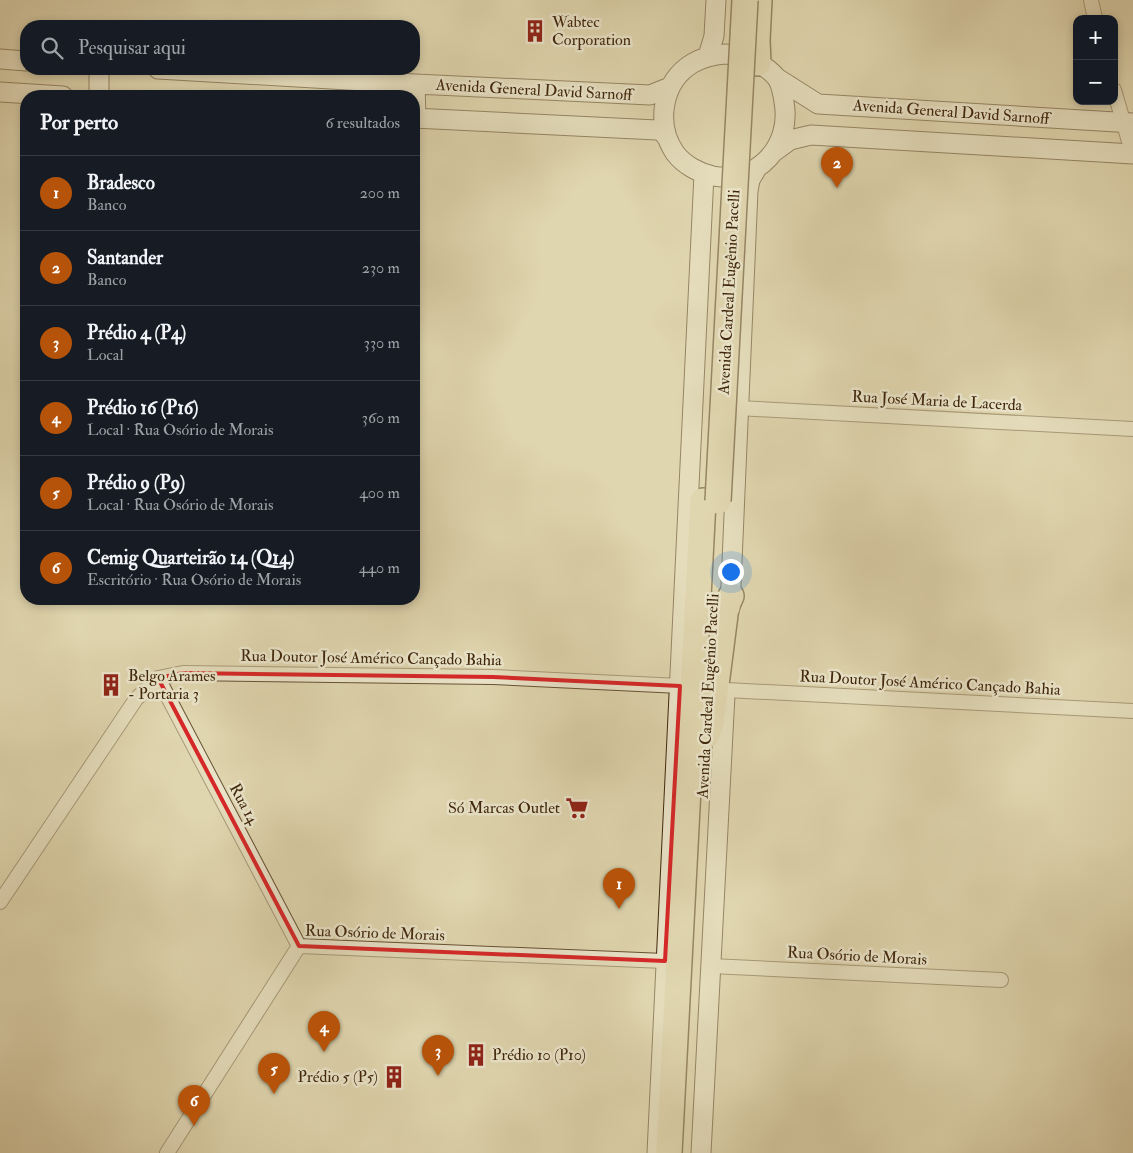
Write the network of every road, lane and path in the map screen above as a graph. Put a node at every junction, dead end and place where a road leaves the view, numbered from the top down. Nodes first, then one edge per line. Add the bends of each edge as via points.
1 (716, 0) edge
2 (728, 0) edge
3 (745, 0) edge
4 (759, 0) edge
5 (1092, 0) edge
6 (1094, 15) edge
7 (708, 56) junction
8 (0, 59) edge
9 (20, 61) edge
10 (768, 71) junction
11 (99, 75) edge
12 (226, 75) edge
13 (415, 84) junction
14 (670, 88) junction
15 (386, 89) edge
16 (99, 90) edge
17 (415, 90) edge
18 (0, 92) edge
19 (20, 93) edge
20 (1118, 99) edge
21 (420, 118) edge
22 (1128, 123) edge
23 (667, 138) junction
24 (775, 151) junction
25 (1133, 155) edge
26 (756, 168) junction
27 (704, 174) junction
28 (738, 408) junction
29 (1133, 429) edge
30 (710, 501) junction
31 (731, 596) junction
32 (697, 616) junction
33 (158, 678) junction
34 (680, 686) junction
35 (726, 690) junction
36 (1133, 711) edge
37 (706, 736) junction
38 (0, 902) edge
39 (299, 946) junction
40 (665, 961) junction
41 (711, 966) junction
42 (1001, 980) dead end
43 (167, 1153) edge
44 (657, 1153) edge
45 (670, 1153) edge
46 (684, 1153) edge
47 (701, 1153) edge

1 - 7 main road via 714,36
2 - 30 highway, Avenida Cardeal Eugênio Pacelli
3 - 30 highway, Avenida Cardeal Eugênio Pacelli, bridge
4 - 10 highway via 757,40
5 - 6 street
7 - 10 main road via 743,56
7 - 14 main road via 693,63
8 - 9 main road
10 - 22 main road, Avenida General David Sarnoff via 818,104
10 - 24 main road via 783,95 786,114 784,133
11 - 16 main road
12 - 15 main road, Avenida General David Sarnoff
13 - 14 main road, Avenida General David Sarnoff via 650,96
13 - 15 main road, Avenida General David Sarnoff
13 - 17 main road
14 - 23 main road via 664,104
18 - 19 main road
20 - 22 street
21 - 23 main road, Avenida General David Sarnoff via 657,130
22 - 25 street
23 - 27 main road via 688,166
24 - 25 main road, Avenida General David Sarnoff via 790,140 811,135
24 - 26 main road
26 - 27 main road via 740,175
26 - 28 main road, Avenida Cardeal Eugênio Pacelli via 748,191
27 - 34 main road, Avenida Cardeal Eugênio Pacelli
28 - 29 street, Rua José Maria de Lacerda
28 - 31 main road, Avenida Cardeal Eugênio Pacelli
30 - 32 highway, Avenida Cardeal Eugênio Pacelli
30 - 37 highway, Avenida Cardeal Eugênio Pacelli
31 - 35 main road, Avenida Cardeal Eugênio Pacelli
31 - 37 highway via 726,608 711,724
32 - 34 highway
32 - 45 highway, Avenida Cardeal Eugênio Pacelli
33 - 34 street, Rua Doutor José Américo Cançado Bahia via 183,673 493,677
33 - 38 street via 136,700
33 - 39 street, Rua 14
34 - 40 main road, Avenida Cardeal Eugênio Pacelli
35 - 36 street, Rua Doutor José Américo Cançado Bahia
35 - 41 main road, Avenida Cardeal Eugênio Pacelli
37 - 46 highway, Avenida Cardeal Eugênio Pacelli
39 - 40 street, Rua Osório de Morais
39 - 43 street, Rua Osório de Morais
40 - 44 main road, Avenida Cardeal Eugênio Pacelli
41 - 42 street, Rua Osório de Morais
41 - 47 main road, Avenida Cardeal Eugênio Pacelli

